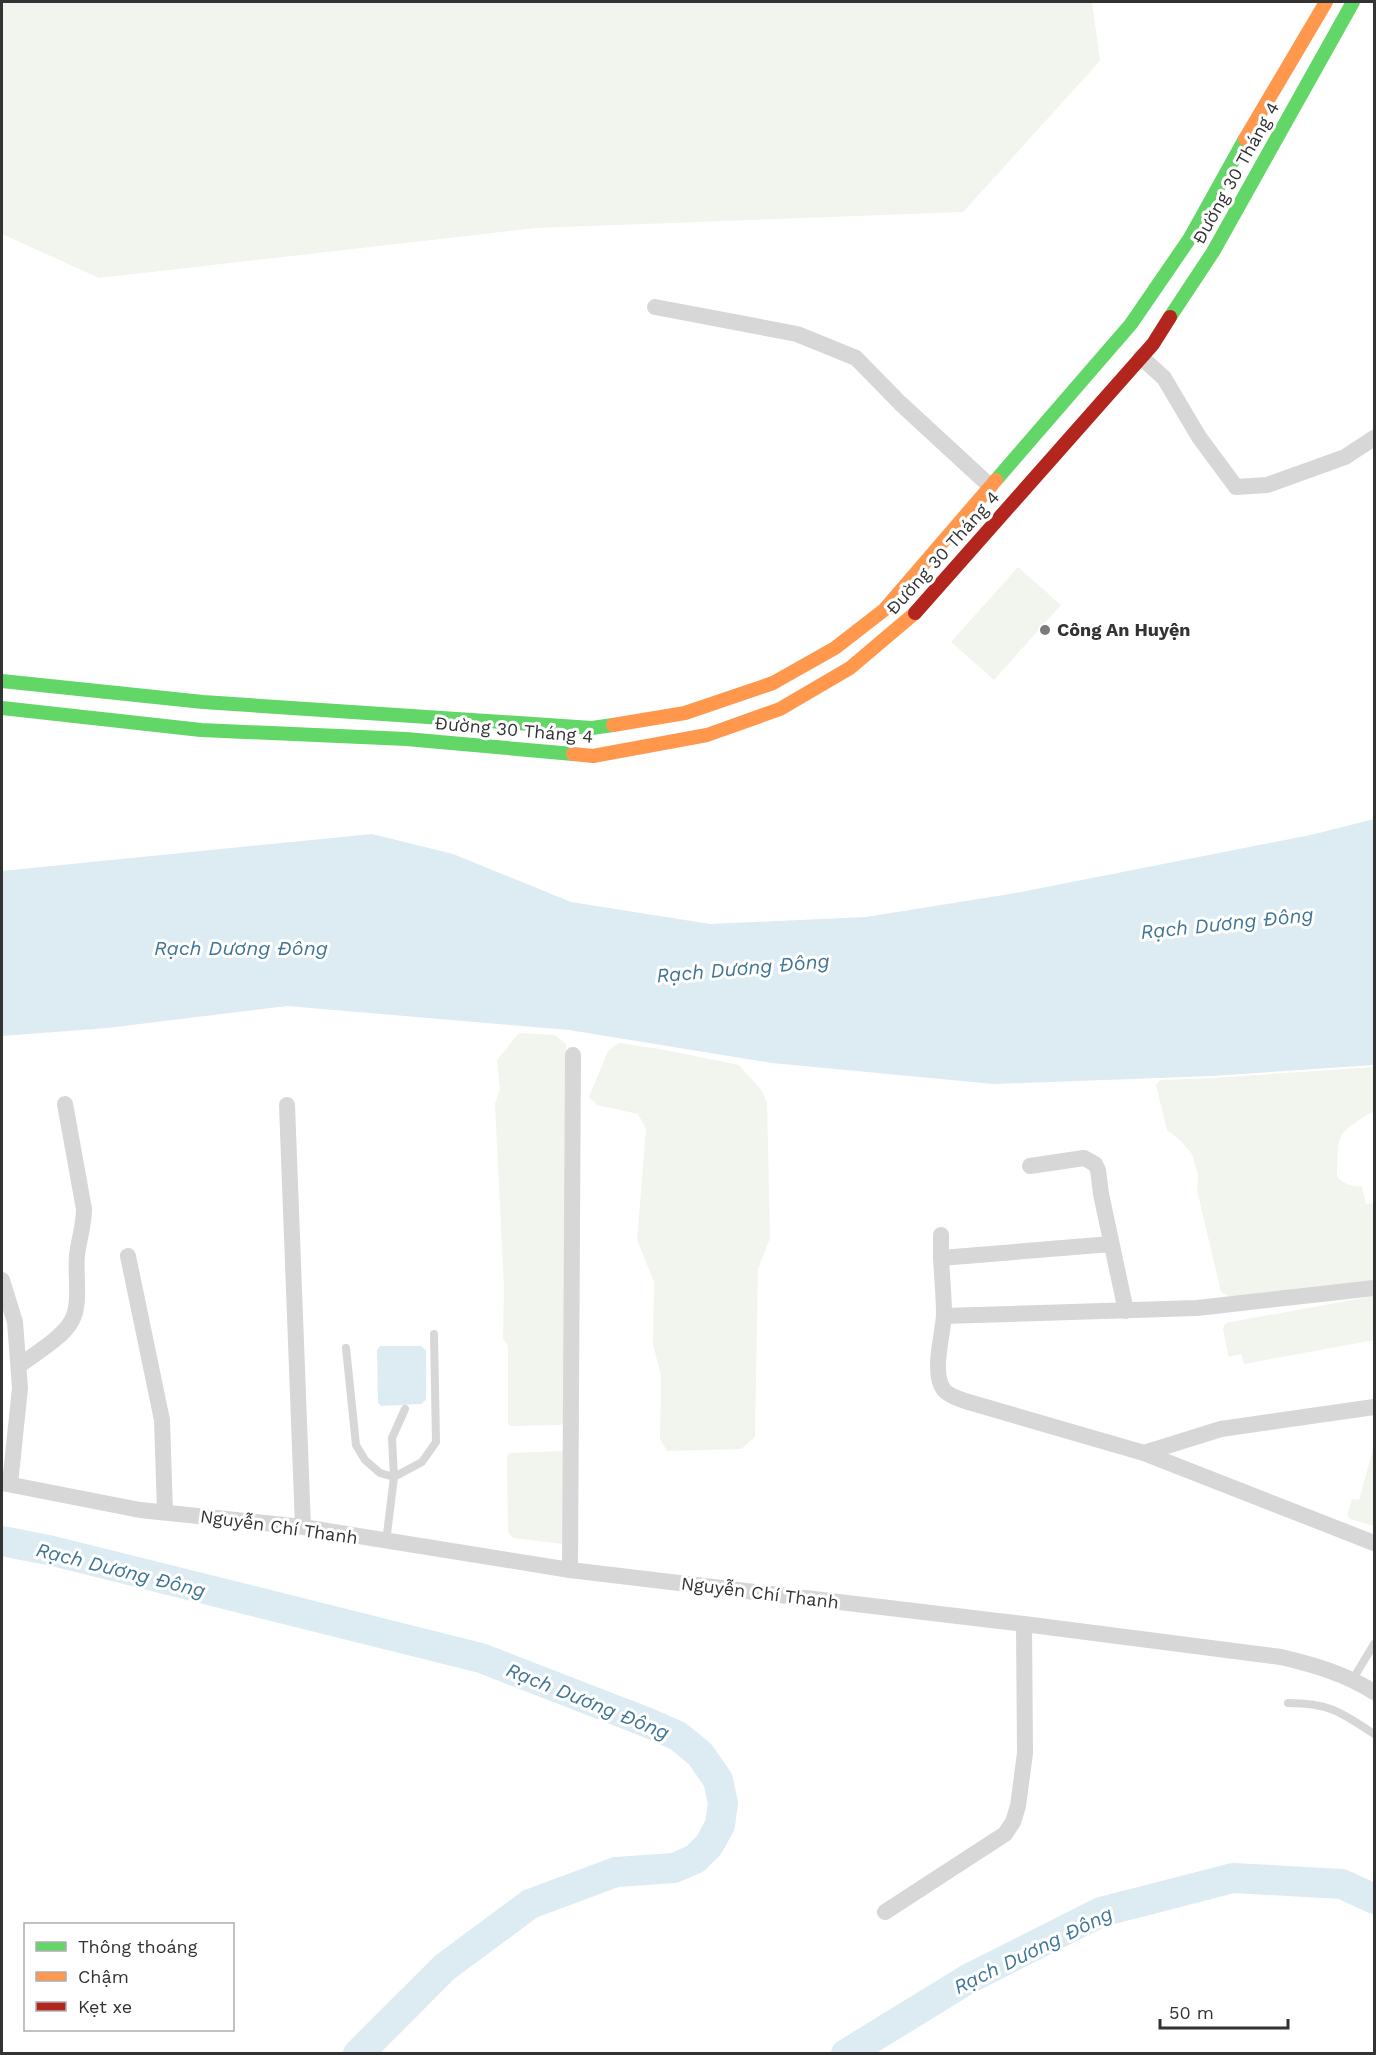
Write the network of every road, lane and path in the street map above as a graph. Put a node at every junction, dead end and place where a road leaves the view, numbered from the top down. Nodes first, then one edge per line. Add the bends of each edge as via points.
1 (1326, 2) edge
2 (1353, 2) edge
3 (655, 307) dead end
4 (1130, 348) junction
5 (1374, 441) edge
6 (990, 486) junction
7 (884, 610) junction
8 (901, 627) junction
9 (2, 681) edge
10 (2, 708) edge
11 (202, 716) junction
12 (593, 742) junction
13 (573, 1055) dead end
14 (65, 1104) dead end
15 (287, 1105) dead end
16 (1030, 1166) dead end
17 (941, 1235) dead end
18 (1110, 1244) junction
19 (128, 1256) dead end
20 (941, 1258) junction
21 (2, 1280) edge
22 (1374, 1288) edge
23 (1126, 1311) junction
24 (944, 1316) junction
25 (434, 1334) dead end
26 (346, 1348) dead end
27 (19, 1366) junction
28 (1374, 1407) edge
29 (405, 1409) dead end
30 (1144, 1453) junction
31 (394, 1477) junction
32 (6, 1483) edge
33 (165, 1512) junction
34 (303, 1527) junction
35 (386, 1542) junction
36 (1374, 1543) edge
37 (570, 1570) junction
38 (1024, 1624) junction
39 (1374, 1644) edge
40 (1353, 1678) junction
41 (1374, 1692) edge
42 (1288, 1703) dead end
43 (1374, 1734) edge
44 (885, 1912) dead end

1 - 4 main road, Đường 30 Tháng 4 via 1190,238 1131,324
2 - 4 main road, Đường 30 Tháng 4 via 1213,252 1153,344
3 - 6 street via 797,334 856,358
4 - 5 street via 1164,378 1199,437 1236,487 1289,477 1345,458
4 - 6 main road, Đường 30 Tháng 4
4 - 8 main road, Đường 30 Tháng 4
6 - 7 main road, Đường 30 Tháng 4
7 - 8 main road
7 - 12 main road, Đường 30 Tháng 4 via 835,648 773,683
8 - 12 main road, Đường 30 Tháng 4 via 850,668 780,709 707,735
9 - 11 main road, Đường 30 Tháng 4
10 - 11 main road, Đường 30 Tháng 4
11 - 12 main road, Đường 30 Tháng 4
11 - 12 main road, Đường 30 Tháng 4 via 406,739
13 - 37 street
14 - 27 street via 84,1209 77,1253 76,1311 63,1332
15 - 34 street
16 - 18 street via 1084,1158 1095,1164
17 - 20 street
18 - 20 street
18 - 23 street
19 - 33 street via 162,1420
20 - 24 street
21 - 27 street via 15,1322
22 - 23 street via 1197,1308
23 - 24 street
24 - 30 street via 939,1380 951,1396
25 - 31 lane via 436,1442 422,1462
26 - 31 lane via 356,1445 380,1473
27 - 32 street via 20,1388
28 - 30 street via 1221,1429
29 - 31 lane via 392,1438
30 - 36 street
31 - 35 lane
32 - 33 street, Nguyễn Chí Thanh
33 - 34 street, Nguyễn Chí Thanh
34 - 35 street, Nguyễn Chí Thanh
35 - 37 street, Nguyễn Chí Thanh
37 - 38 street, Nguyễn Chí Thanh
38 - 40 street, Nguyễn Chí Thanh via 1281,1657
38 - 44 street via 1025,1753 1013,1822 1005,1834
39 - 40 lane
40 - 41 street, Nguyễn Chí Thanh
42 - 43 lane via 1310,1703 1338,1710

